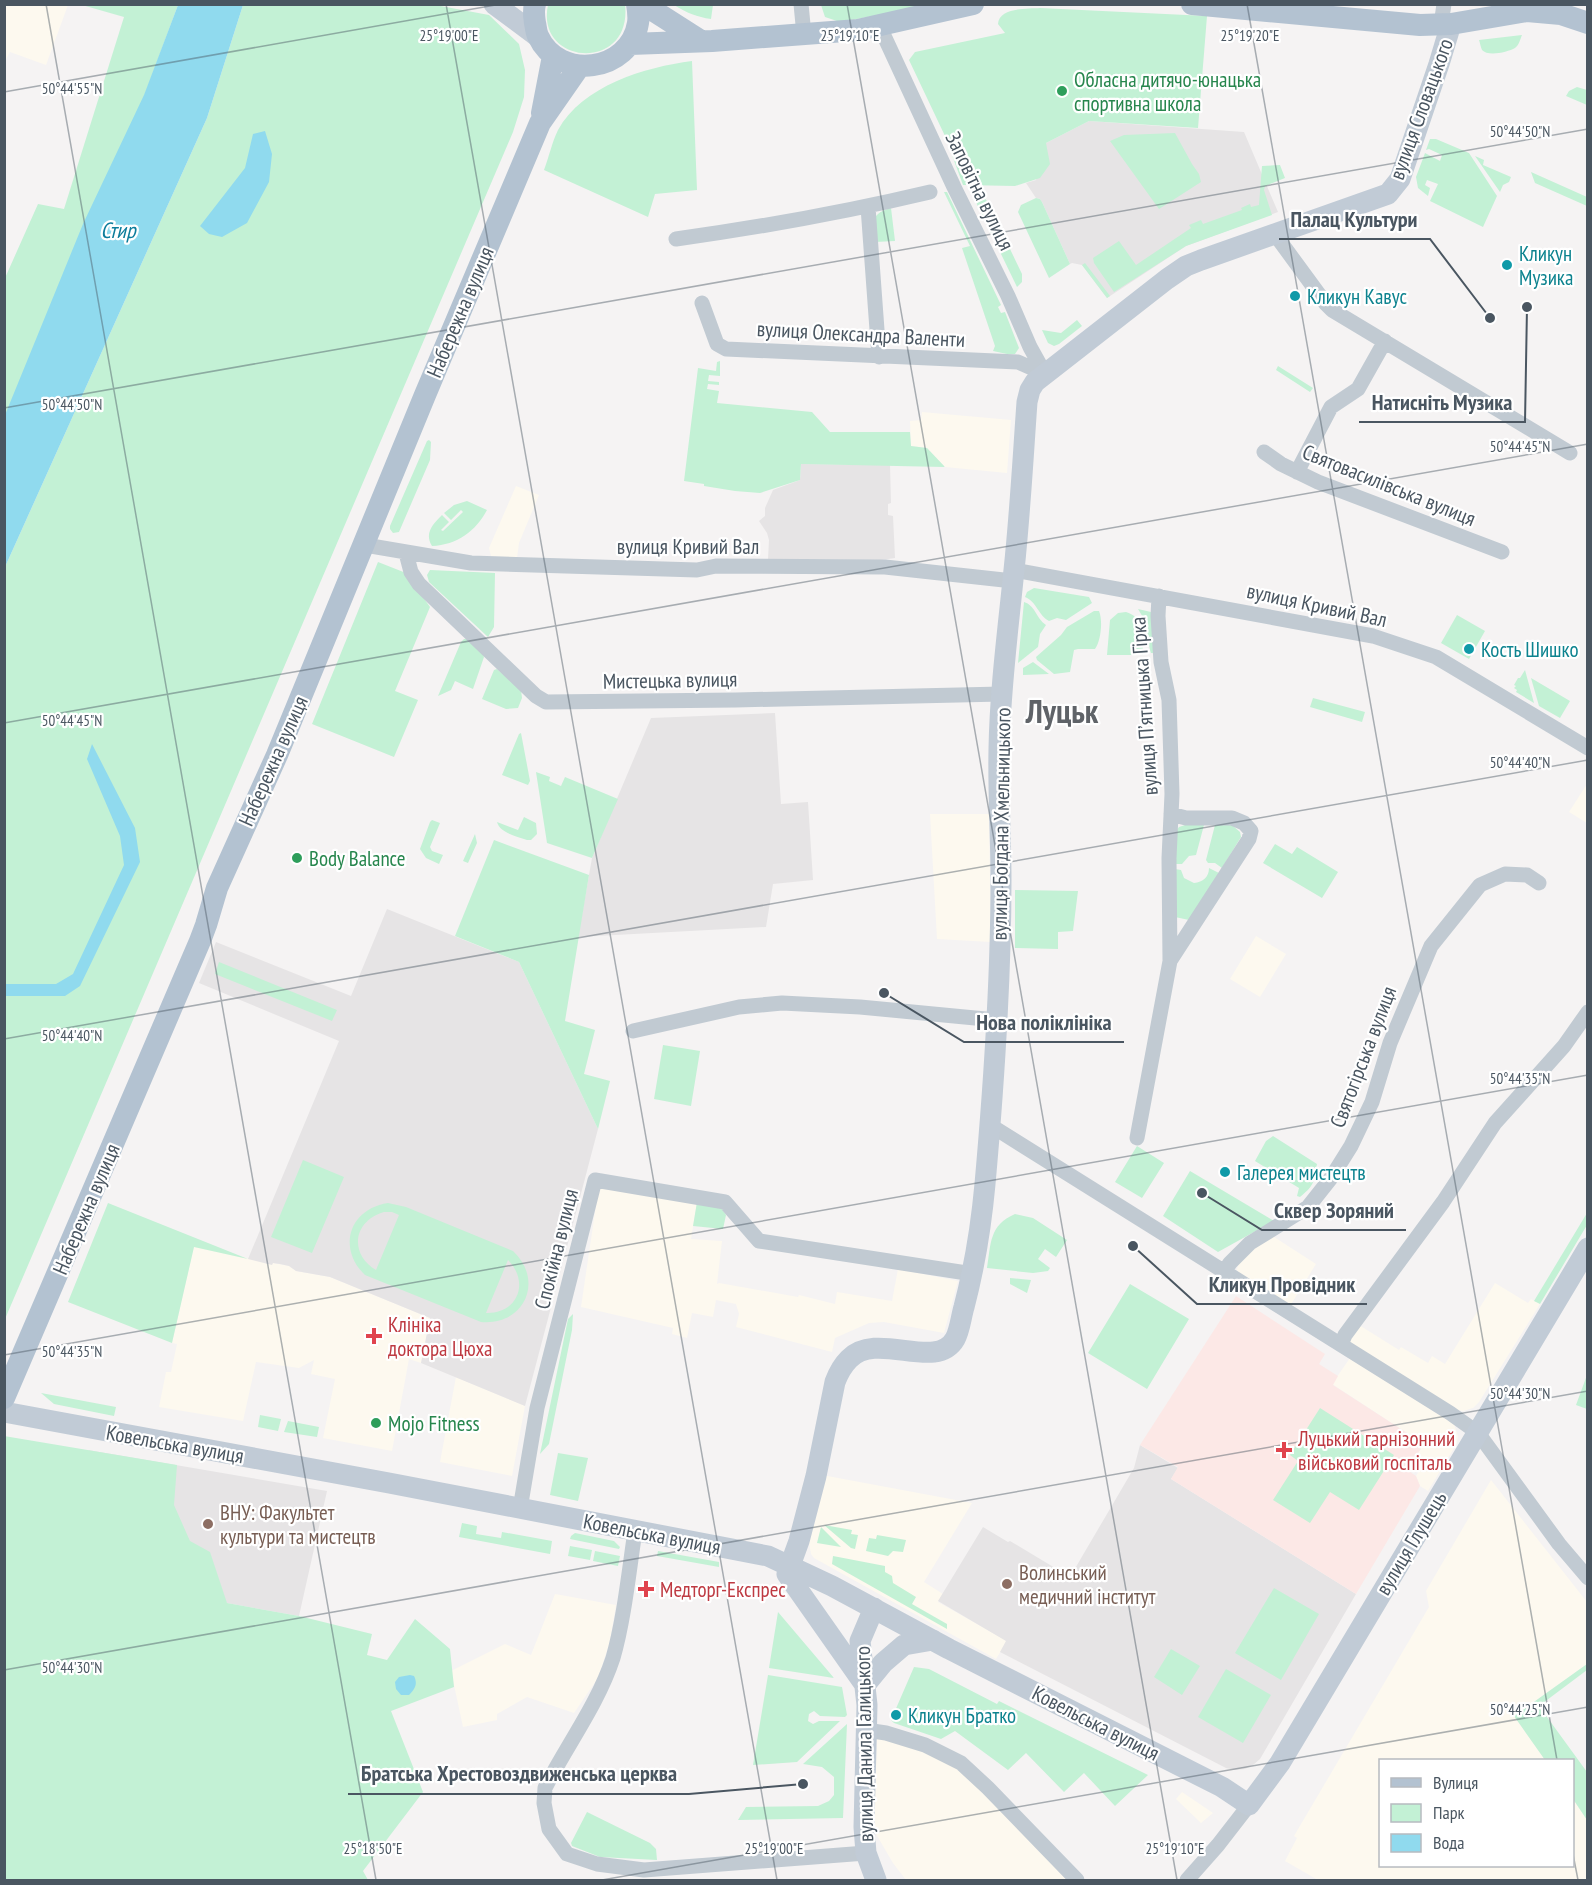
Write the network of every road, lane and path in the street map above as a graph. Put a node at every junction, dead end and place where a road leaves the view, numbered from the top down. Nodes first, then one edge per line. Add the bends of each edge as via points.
1 (494, 4) edge
2 (535, 4) edge
3 (637, 4) edge
4 (644, 4) edge
5 (801, 4) edge
6 (973, 4) edge
7 (1192, 4) edge
8 (1293, 9) edge
9 (1446, 18) edge
10 (1587, 23) edge
11 (879, 25) junction
12 (804, 35) junction
13 (537, 36) junction
14 (701, 41) junction
15 (630, 44) junction
16 (553, 56) junction
17 (579, 67) junction
18 (540, 123) junction
19 (930, 192) dead end
20 (1388, 194) joint
21 (868, 207) junction
22 (1274, 232) junction
23 (676, 239) dead end
24 (702, 303) dead end
25 (1385, 341) junction
26 (879, 357) junction
27 (1045, 374) junction
28 (1264, 452) dead end
29 (1570, 453) dead end
30 (1297, 472) junction
31 (364, 545) junction
32 (1502, 552) dead end
33 (406, 553) junction
34 (1014, 576) junction
35 (1159, 596) junction
36 (1002, 694) junction
37 (1587, 748) edge
38 (1171, 814) junction
39 (1539, 883) dead end
40 (1170, 961) junction
41 (1587, 1012) edge
42 (996, 1020) junction
43 (633, 1031) dead end
44 (990, 1125) junction
45 (1137, 1138) dead end
46 (1587, 1248) edge
47 (1224, 1272) junction
48 (973, 1275) junction
49 (1341, 1345) junction
50 (4, 1398) edge
51 (4, 1412) edge
52 (1478, 1433) junction
53 (520, 1509) junction
54 (635, 1531) junction
55 (790, 1566) junction
56 (1587, 1578) edge
57 (874, 1608) junction
58 (933, 1640) junction
59 (865, 1685) junction
60 (866, 1730) junction
61 (1249, 1805) junction
62 (866, 1853) junction
63 (701, 1874) edge
64 (876, 1881) edge
65 (1077, 1881) edge
66 (1187, 1881) edge

1 - 13 main road
2 - 13 main road
3 - 15 main road via 638,23
4 - 14 main road
5 - 12 street
6 - 11 main road
7 - 8 main road
8 - 9 main road
9 - 10 main road via 1527,11 1561,14
9 - 20 main road, вулиця Словацького via 1436,75 1400,179
11 - 12 main road
11 - 27 street, Заповітна вулиця
12 - 14 main road
13 - 16 main road
14 - 15 main road
15 - 17 main road via 608,63
16 - 17 main road
16 - 18 main road, Набережна вулиця
17 - 18 main road, Набережна вулиця
18 - 31 main road, Набережна вулиця
19 - 21 street
20 - 22 main road, вулиця Богдана Хмельницького
21 - 23 street
21 - 26 street
22 - 25 street via 1326,304
22 - 27 main road, вулиця Богдана Хмельницького via 1186,266
24 - 26 street, вулиця Олександра Валенти via 722,348
25 - 29 street
25 - 30 street via 1358,388 1331,407
26 - 27 street, вулиця Олександра Валенти via 1018,362
27 - 34 main road, вулиця Богдана Хмельницького via 1035,382 1027,402
28 - 30 street, Святовасилівська вулиця
30 - 32 street, Святовасилівська вулиця
31 - 33 street, вулиця Кривий Вал
31 - 50 main road, Набережна вулиця
33 - 34 street, вулиця Кривий Вал via 471,563 697,570 716,566 882,567
33 - 36 street, Мистецька вулиця via 419,584 546,702
34 - 35 street, вулиця Кривий Вал
34 - 36 main road, вулиця Богдана Хмельницького
35 - 37 street, вулиця Кривий Вал via 1353,631 1419,650 1479,681
35 - 38 street, вулиця Пʼятницька Гірка via 1161,662 1169,700
36 - 42 main road, вулиця Богдана Хмельницького
38 - 40 street, вулиця Пʼятницька Гірка
38 - 40 street, вулиця Пʼятницька Гірка via 1186,818 1232,818 1251,831 1250,839
39 - 47 street, Святогірська вулиця via 1527,875 1505,874 1480,885 1437,938 1390,1043 1372,1102 1331,1178 1308,1207 1251,1243
40 - 45 street, вулиця Пʼятницька Гірка
41 - 49 street via 1564,1046 1496,1123
42 - 43 street via 782,1003 739,1007
42 - 44 main road, вулиця Богдана Хмельницького
44 - 47 street
44 - 48 main road, вулиця Богдана Хмельницького
46 - 52 main road, вулиця Глушець
47 - 49 street
48 - 53 street, Спокійна вулиця via 759,1241 725,1202 595,1179 537,1408
48 - 55 main road, вулиця Богдана Хмельницького via 956,1337 949,1346 931,1352 867,1349 856,1353 840,1371
49 - 52 street
51 - 53 main road, Ковельська вулиця
52 - 56 street
52 - 61 main road, вулиця Глушець via 1280,1763
53 - 54 main road, Ковельська вулиця
54 - 55 main road, Ковельська вулиця via 755,1554
54 - 63 street via 613,1658 598,1694 545,1788 549,1829 567,1854 597,1864
55 - 57 main road, Ковельська вулиця
55 - 59 main road via 788,1574
57 - 58 main road, Ковельська вулиця
57 - 59 main road, вулиця Данила Галицького via 860,1641
58 - 59 main road via 904,1645
58 - 61 main road, Ковельська вулиця via 1222,1787
59 - 60 main road, вулиця Данила Галицького
60 - 62 main road, вулиця Данила Галицького
60 - 65 street via 926,1745 961,1763
61 - 66 street
62 - 63 street
62 - 64 main road, вулиця Данила Галицького

